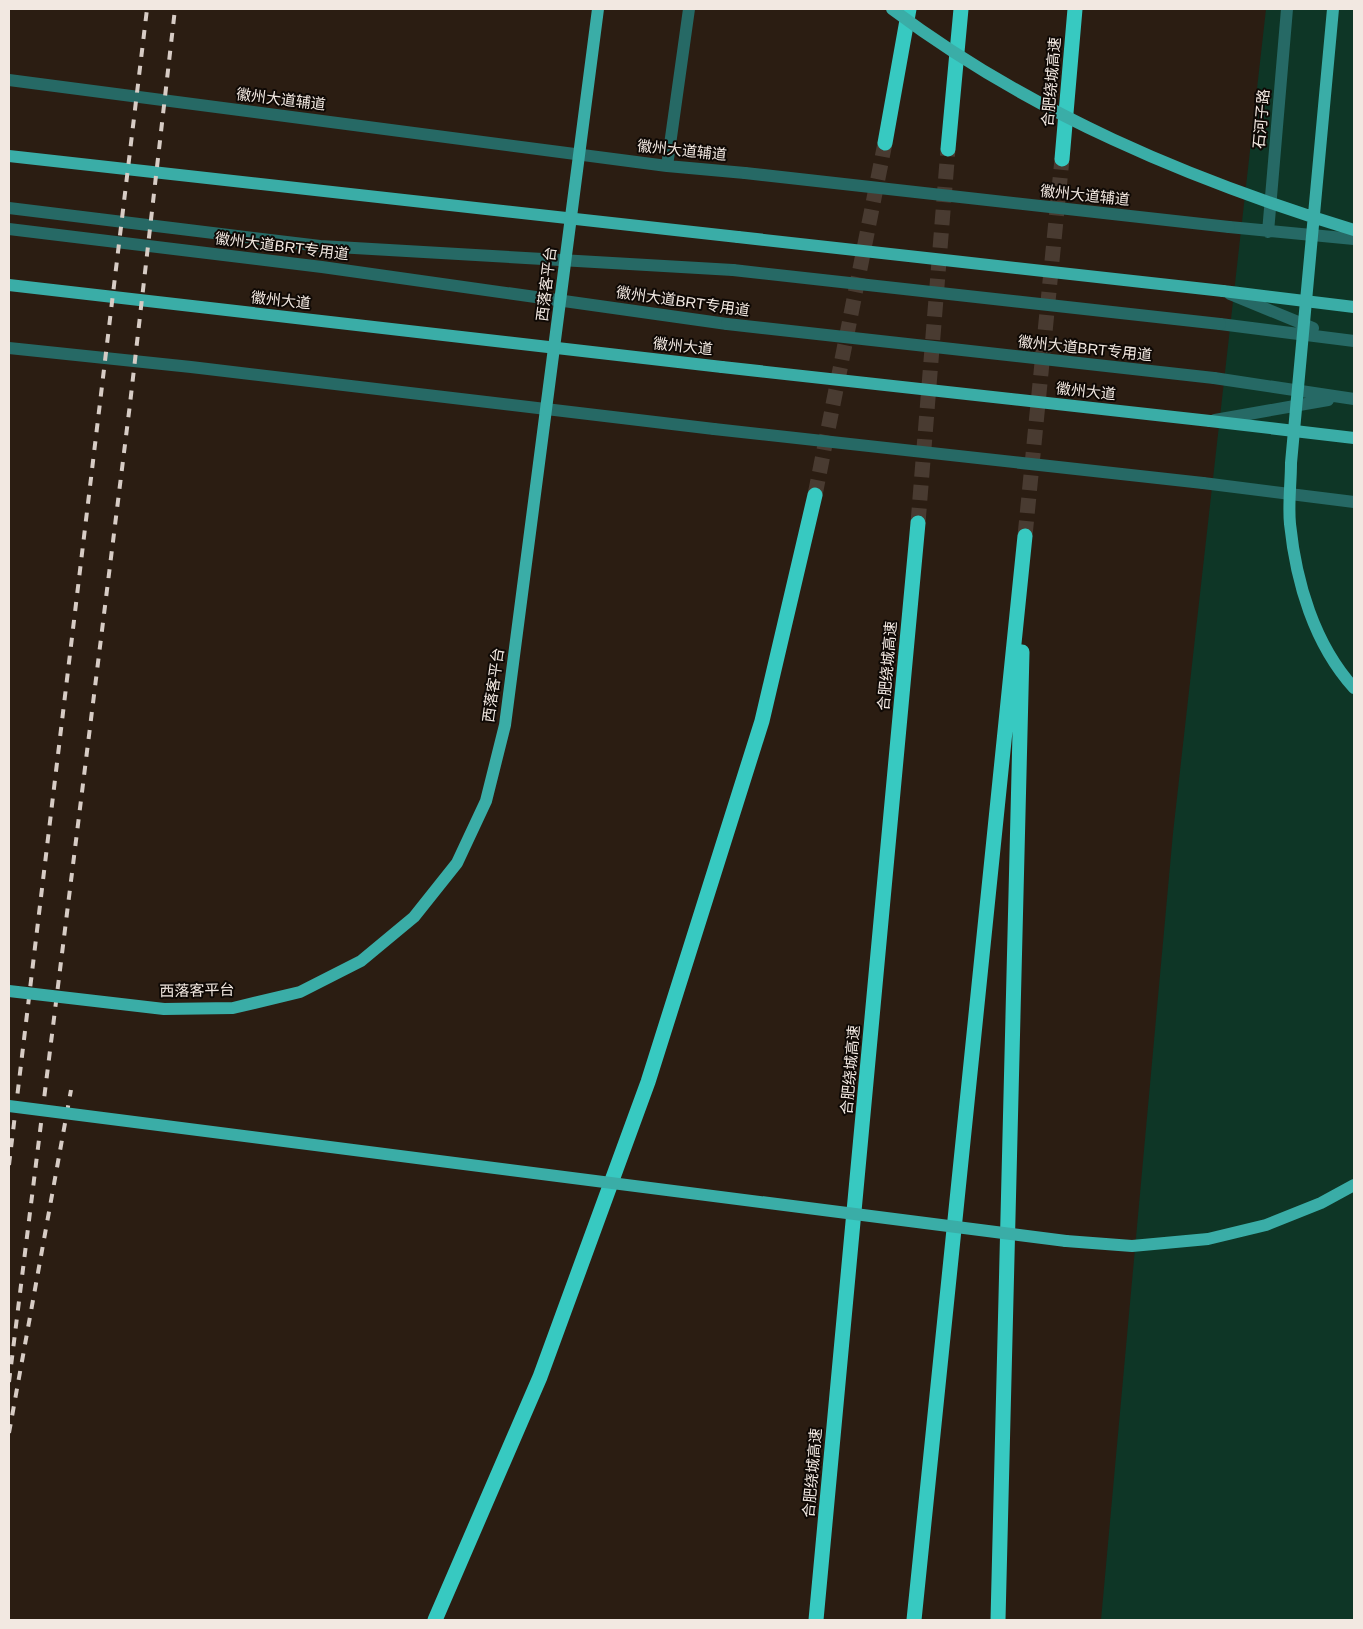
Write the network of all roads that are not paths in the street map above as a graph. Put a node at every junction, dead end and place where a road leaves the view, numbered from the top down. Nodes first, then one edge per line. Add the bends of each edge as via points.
1 (598, 9) edge
2 (689, 9) edge
3 (892, 9) edge
4 (909, 9) edge
5 (961, 9) edge
6 (1075, 9) edge
7 (1287, 9) edge
8 (1333, 9) edge
9 (9, 80) edge
10 (885, 143) tunnel mouth
11 (948, 149) tunnel mouth
12 (9, 156) edge
13 (1062, 159) tunnel mouth
14 (666, 166) junction
15 (9, 208) edge
16 (9, 229) edge
17 (1354, 230) edge
18 (1268, 232) junction
19 (1354, 239) edge
20 (9, 285) edge
21 (1223, 291) junction
22 (1354, 307) edge
23 (1341, 340) junction
24 (1354, 342) edge
25 (9, 348) edge
26 (1338, 398) junction
27 (1354, 399) edge
28 (1210, 421) junction
29 (1354, 438) edge
30 (815, 496) tunnel mouth
31 (1354, 502) edge
32 (918, 522) tunnel mouth
33 (1354, 688) edge
34 (9, 991) edge
35 (9, 1106) edge
36 (1354, 1185) edge
37 (435, 1620) edge
38 (816, 1620) edge
39 (914, 1620) edge
40 (998, 1620) edge

1 - 34 main road, 西落客平台, bridge via 505,725 486,801 457,864 414,917 361,961 300,992 233,1008 164,1009
2 - 14 street
3 - 17 main road, bridge via 996,79 1071,119 1225,187
4 - 10 highway
5 - 11 highway
6 - 13 highway, 合肥绕城高速
7 - 18 street, 石河子路
8 - 33 main road, bridge via 1291,463 1290,522 1298,577 1316,630
9 - 14 street, 徽州大道辅道
12 - 21 main road, bridge
14 - 18 street, 徽州大道辅道, bridge
15 - 23 street, 徽州大道BRT专用道, bridge via 320,246 734,270
16 - 26 street, 徽州大道BRT专用道, bridge via 322,267 727,324 1214,378
18 - 19 street, 徽州大道辅道
20 - 28 main road, 徽州大道, bridge
21 - 22 main road
21 - 23 street
23 - 24 street, 徽州大道BRT专用道
25 - 31 street, bridge
26 - 27 street, 徽州大道BRT专用道
26 - 28 street
28 - 29 main road, 徽州大道
30 - 37 highway via 762,721 648,1082 540,1377
32 - 38 highway, 合肥绕城高速
35 - 36 main road, bridge via 1066,1241 1132,1246 1208,1239 1266,1225 1321,1203
39 - 40 highway via 1025,536

